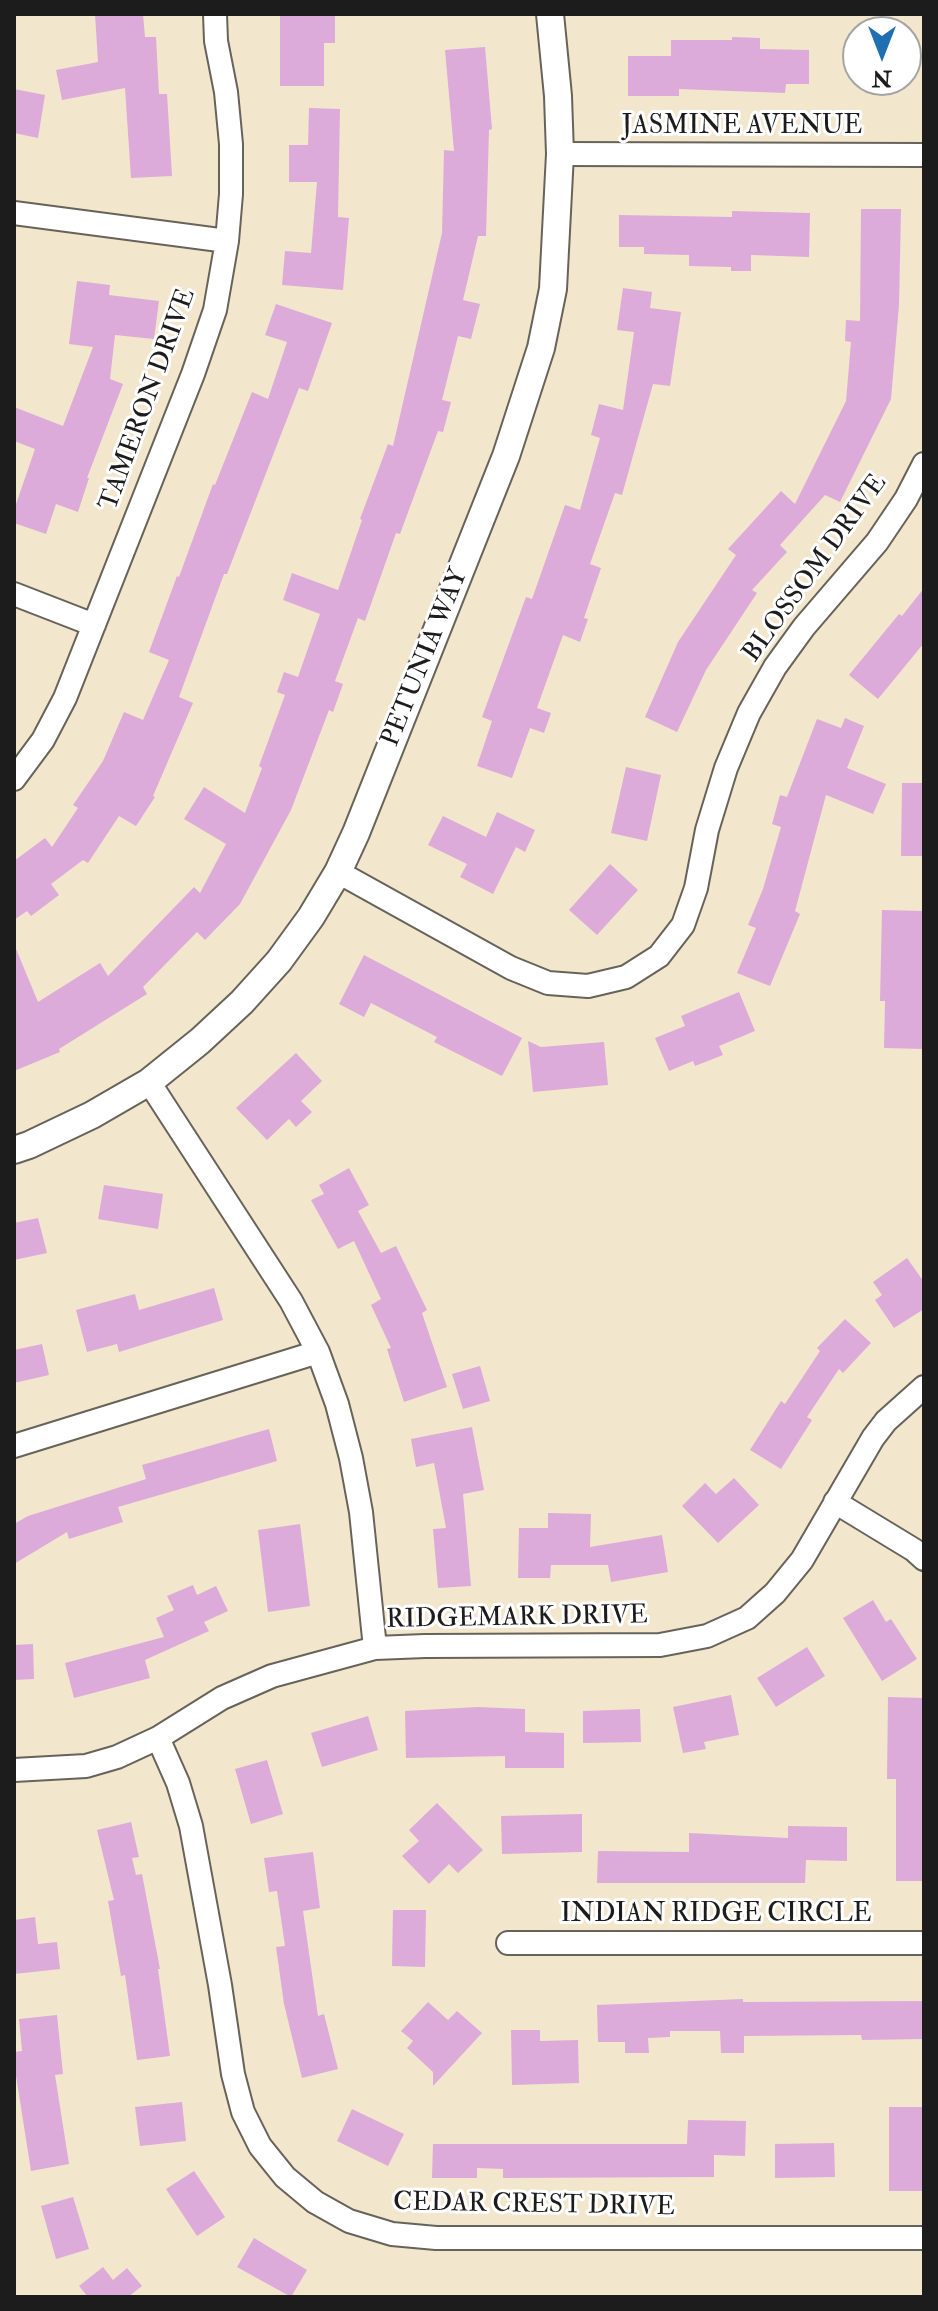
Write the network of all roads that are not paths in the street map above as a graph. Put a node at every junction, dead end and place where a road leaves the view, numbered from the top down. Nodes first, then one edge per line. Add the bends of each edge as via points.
1 (215, 14) edge
2 (550, 14) edge
3 (560, 154) junction
4 (924, 155) edge
5 (14, 213) edge
6 (227, 241) junction
7 (924, 464) edge
8 (14, 594) edge
9 (94, 625) junction
10 (14, 779) edge
11 (338, 872) junction
12 (149, 1082) junction
13 (14, 1150) edge
14 (318, 1352) junction
15 (924, 1387) edge
16 (14, 1446) edge
17 (835, 1502) junction
18 (924, 1559) edge
19 (375, 1648) junction
20 (158, 1738) junction
21 (14, 1770) edge
22 (508, 1943) dead end
23 (924, 1943) edge
24 (924, 2238) edge

1 - 6 street, TAMERON DRIVE via 231,144
2 - 3 street, PETUNIA WAY
3 - 4 street, JASMINE AVENUE
3 - 11 street, PETUNIA WAY via 553,289 526,403
5 - 6 street
6 - 9 street, TAMERON DRIVE via 215,310 193,374
7 - 11 street, BLOSSOM DRIVE via 877,542 804,627 749,713 726,768 683,925 659,956 626,977 588,986 548,983 511,968
8 - 9 street
9 - 10 street, TAMERON DRIVE via 65,698
11 - 12 street, PETUNIA WAY via 279,961 242,1002
12 - 13 street, PETUNIA WAY
12 - 14 street via 291,1301
14 - 16 street
14 - 19 street via 337,1404 361,1512
15 - 17 street, RIDGEMARK DRIVE via 886,1421
17 - 18 street
17 - 19 street, RIDGEMARK DRIVE via 802,1560 775,1593 747,1618 707,1636 660,1645
19 - 20 street, RIDGEMARK DRIVE via 272,1676 222,1698
20 - 21 street, RIDGEMARK DRIVE via 86,1766
20 - 24 street, CEDAR CREST DRIVE via 191,1826 243,2112 260,2146 315,2202 349,2221 392,2234 436,2238
22 - 23 street, INDIAN RIDGE CIRCLE

